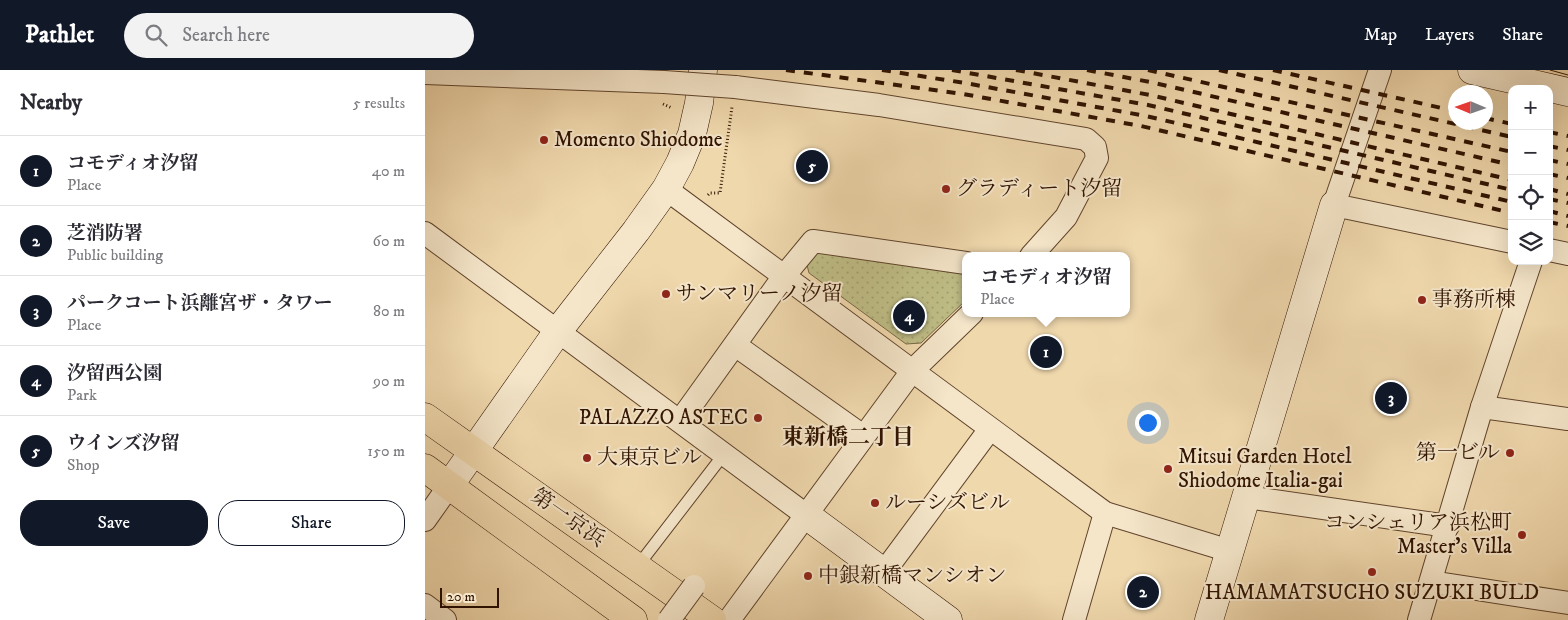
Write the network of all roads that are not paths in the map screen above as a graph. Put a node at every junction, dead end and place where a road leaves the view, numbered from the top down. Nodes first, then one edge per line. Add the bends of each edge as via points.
1 (703, 70) edge
2 (1380, 70) edge
3 (1472, 70) edge
4 (425, 73) edge
5 (1568, 92) edge
6 (666, 189) junction
7 (1335, 205) junction
8 (425, 233) edge
9 (1508, 241) edge
10 (1553, 251) edge
11 (1035, 252) edge
12 (1568, 254) edge
13 (962, 262) edge
14 (1530, 265) edge
15 (784, 276) junction
16 (968, 317) edge
17 (558, 331) junction
18 (735, 344) junction
19 (912, 371) junction
20 (1482, 407) junction
21 (425, 417) edge
22 (1568, 420) edge
23 (679, 421) junction
24 (990, 429) junction
25 (863, 436) junction
26 (473, 452) junction
27 (724, 454) junction
28 (425, 468) edge
29 (449, 486) junction
30 (1246, 498) junction
31 (1105, 513) junction
32 (806, 515) junction
33 (425, 520) edge
34 (1448, 526) junction
35 (1230, 551) junction
36 (637, 567) junction
37 (884, 572) junction
38 (1431, 582) junction
39 (694, 586) dead end
40 (1568, 604) edge
41 (425, 606) edge
42 (445, 620) edge
43 (633, 620) edge
44 (669, 620) edge
45 (712, 620) edge
46 (729, 620) edge
47 (948, 620) edge
48 (1074, 620) edge
49 (1209, 620) edge
50 (1419, 620) edge

1 - 6 street via 691,134 681,163
2 - 7 street
3 - 5 street
4 - 11 street, bridge via 664,82 736,94 879,105 1086,139 1095,147 1097,158 1066,217
6 - 15 street
6 - 17 street
7 - 9 street
7 - 30 street
8 - 17 street
10 - 12 street
13 - 15 street via 813,241
14 - 20 street
15 - 18 street
15 - 19 street
16 - 19 street
17 - 23 street
17 - 26 street
18 - 23 street
18 - 25 street
19 - 24 street
19 - 25 street
20 - 22 street
20 - 34 street
21 - 26 highway, 第一京浜
23 - 27 street
24 - 31 street
24 - 37 street
25 - 32 street
26 - 29 street
26 - 36 highway, 第一京浜
27 - 32 street
27 - 36 lane
28 - 29 highway, 第一京浜
29 - 33 street
29 - 43 highway, 第一京浜
30 - 34 street
30 - 35 street
31 - 35 street
31 - 48 street
32 - 37 street
32 - 46 street
34 - 38 street
35 - 49 street
36 - 45 highway, 第一京浜
37 - 47 street
38 - 40 street
38 - 50 street
39 - 44 street, bridge
41 - 42 street

